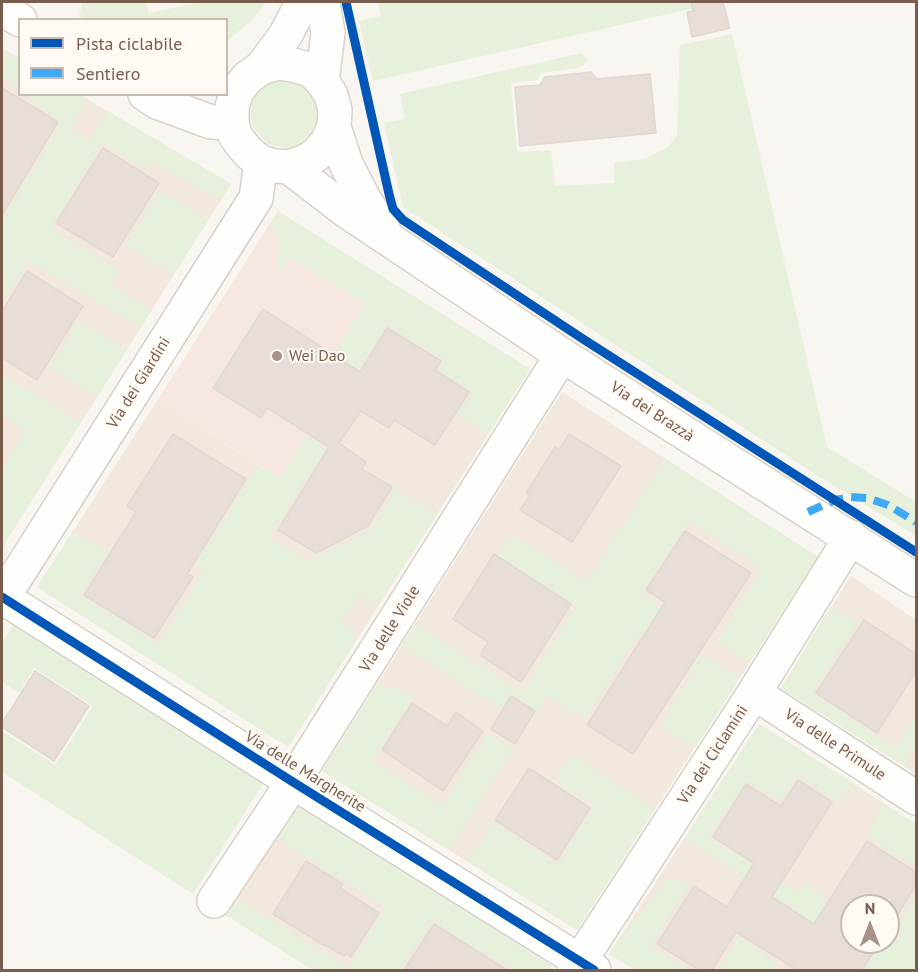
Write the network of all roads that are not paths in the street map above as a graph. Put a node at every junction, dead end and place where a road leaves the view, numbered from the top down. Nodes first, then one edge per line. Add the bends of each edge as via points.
1 (302, 2) edge
2 (323, 2) edge
3 (2, 9) edge
4 (18, 19) edge
5 (245, 76) edge
6 (322, 81) junction
7 (148, 96) edge
8 (232, 123) junction
9 (334, 127) junction
10 (275, 164) junction
11 (390, 240) junction
12 (562, 355) junction
13 (851, 537) junction
14 (916, 580) edge
15 (2, 598) edge
16 (753, 693) junction
17 (293, 782) junction
18 (916, 798) edge
19 (214, 901) dead end
20 (583, 967) edge

1 - 5 street via 285,36
2 - 6 street via 328,33
3 - 4 street
5 - 6 street via 278,63 311,70
5 - 8 street via 232,106
6 - 9 street, Via dei Brazzà via 331,95
7 - 8 street via 211,122
8 - 10 street, Via dei Brazzà via 235,135 250,154
9 - 10 street via 316,155 304,162
9 - 11 street, Via dei Brazzà via 346,164
10 - 11 street, Via dei Brazzà
10 - 15 street, Via dei Giardini
11 - 12 street, Via dei Brazzà
12 - 13 street, Via dei Brazzà
12 - 17 street, Via delle Viole
13 - 14 street, Via dei Brazzà
13 - 16 street, Via dei Ciclamini
15 - 17 street, Via delle Margherite
16 - 18 street, Via delle Primule
16 - 20 street, Via dei Ciclamini
17 - 19 street, Via delle Viole
17 - 20 street, Via delle Margherite

